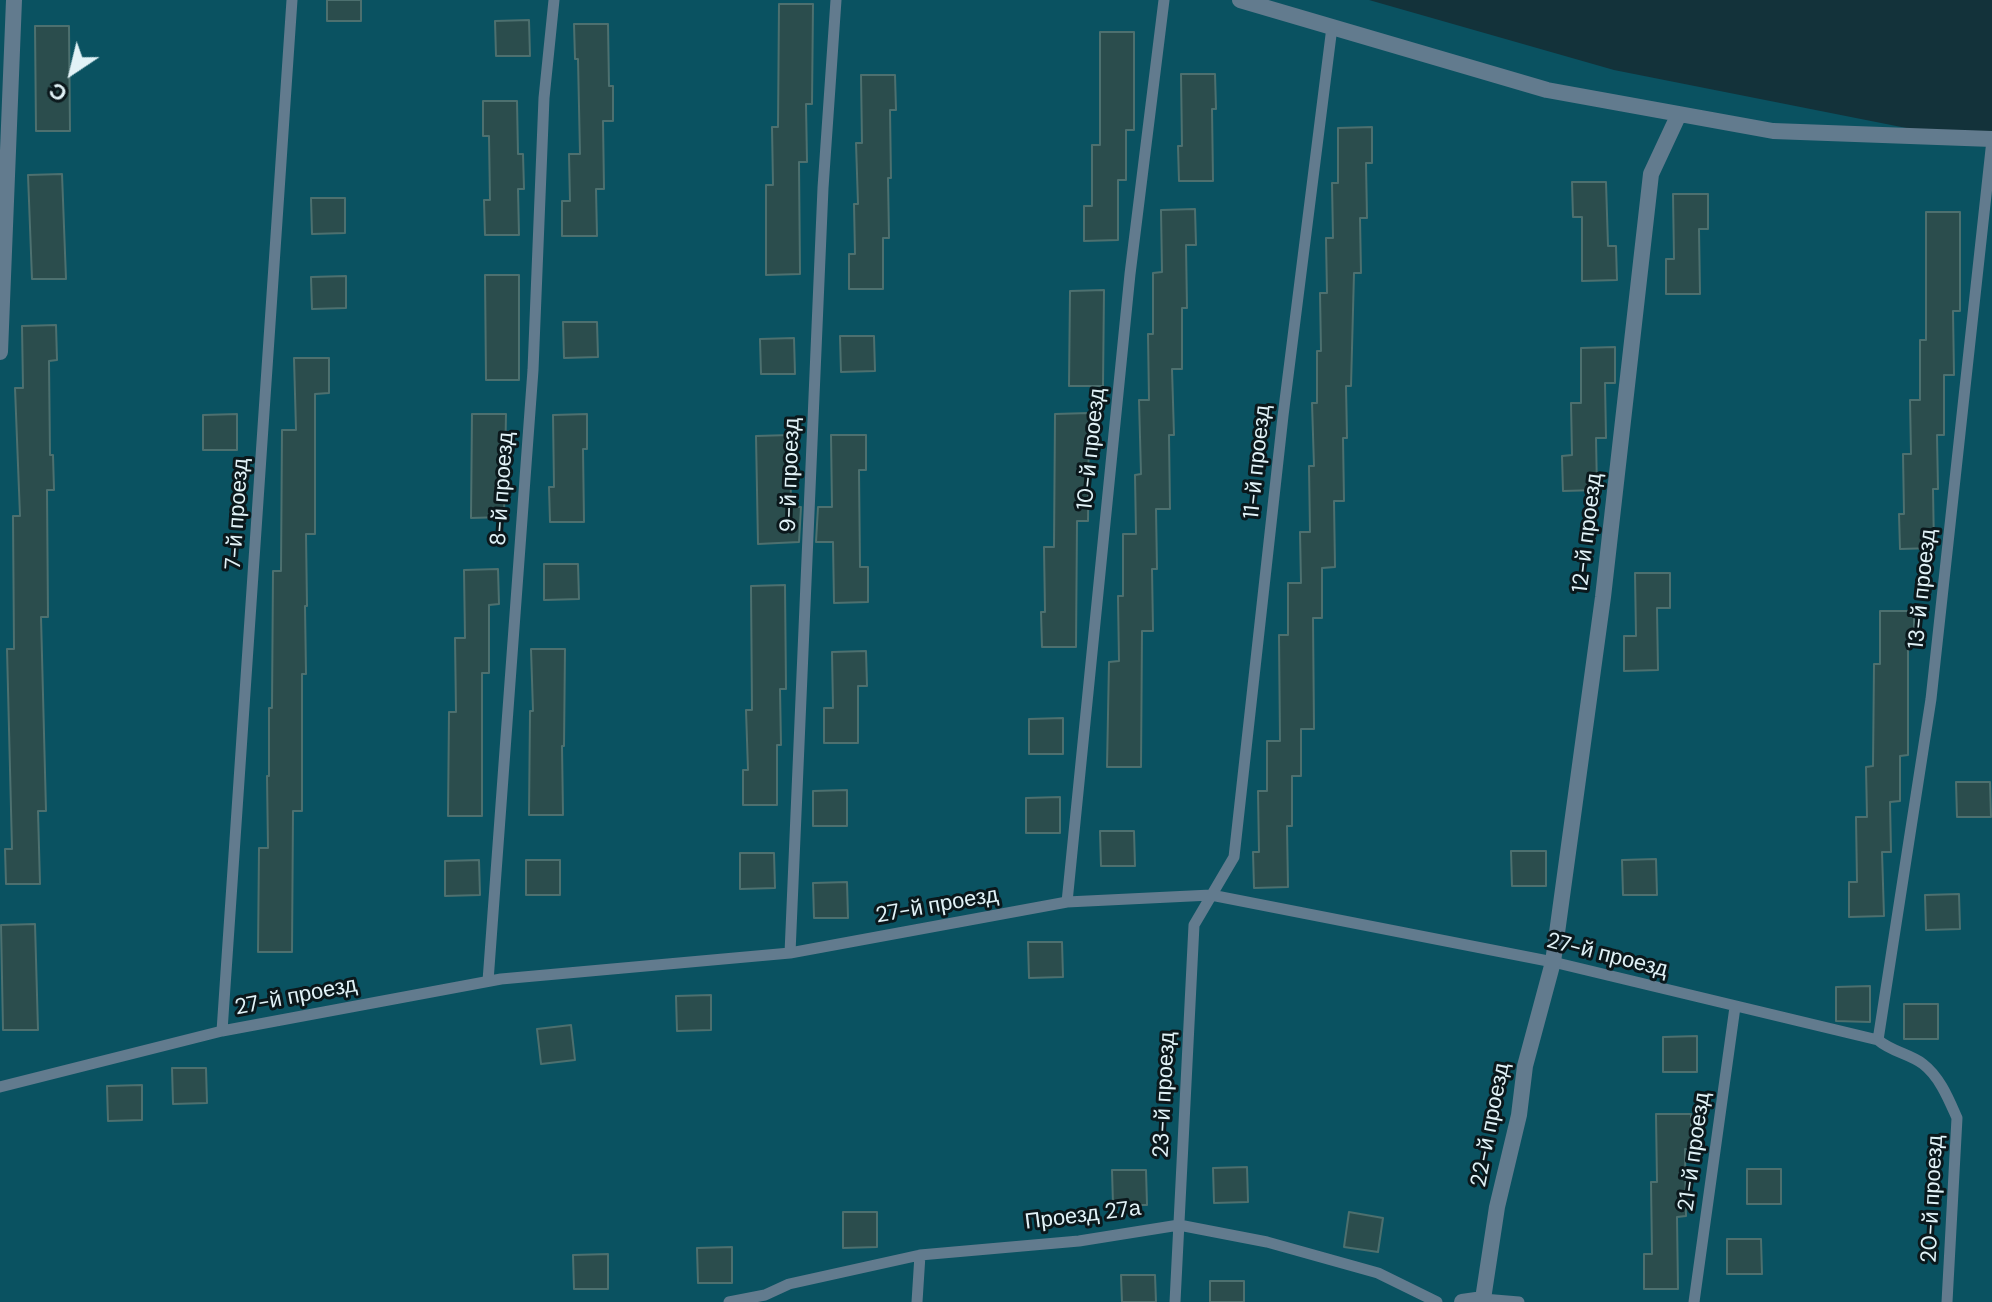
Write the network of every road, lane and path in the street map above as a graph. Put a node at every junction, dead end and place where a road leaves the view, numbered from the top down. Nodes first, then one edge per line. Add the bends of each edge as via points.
1 (14, 0) edge
2 (292, 0) edge
3 (554, 0) edge
4 (836, 0) edge
5 (1164, 0) edge
6 (1240, 0) edge
7 (1332, 27) junction
8 (1679, 114) junction
9 (1992, 139) edge
10 (2, 258) edge
11 (0, 352) edge
12 (1211, 895) junction
13 (1067, 902) junction
14 (790, 953) junction
15 (1553, 962) junction
16 (488, 981) junction
17 (1735, 1007) junction
18 (222, 1031) junction
19 (1878, 1040) junction
20 (0, 1087) edge
21 (1179, 1225) junction
22 (920, 1255) junction
23 (766, 1299) edge
24 (1483, 1299) junction
25 (729, 1302) edge
26 (917, 1302) edge
27 (1175, 1302) edge
28 (1437, 1302) edge
29 (1462, 1302) edge
30 (1519, 1302) edge
31 (1694, 1302) edge
32 (1947, 1302) edge

1 - 10 street
2 - 18 lane, 7-й проезд
3 - 16 lane, 8-й проезд
4 - 14 lane, 9-й проезд
5 - 13 lane, 10-й проезд via 1130,274
6 - 7 street
7 - 8 street via 1547,90
7 - 12 lane, 11-й проезд via 1234,857
8 - 9 street via 1773,131
8 - 15 street, 12-й проезд via 1651,174 1603,597
9 - 19 lane, 13-й проезд via 1931,699
10 - 11 street
12 - 13 lane, 27-й проезд
12 - 15 lane, 27-й проезд
12 - 21 lane, 23-й проезд via 1194,925
13 - 14 lane, 27-й проезд
14 - 16 lane, 27-й проезд
15 - 17 lane, 27-й проезд
15 - 24 street, 22-й проезд via 1525,1066
16 - 18 lane, 27-й проезд
17 - 19 lane, 27-й проезд
17 - 31 lane, 21-й проезд
18 - 20 lane, 27-й проезд
19 - 32 lane, 20-й проезд via 1923,1064 1946,1091 1957,1118
21 - 22 lane, Проезд 27а via 1079,1241
21 - 27 lane, 23-й проезд
21 - 28 lane, Проезд 27а via 1267,1242 1378,1273
22 - 23 lane, Проезд 27а via 789,1284
22 - 26 lane
23 - 25 lane, Проезд 27а
24 - 29 street
24 - 30 lane

